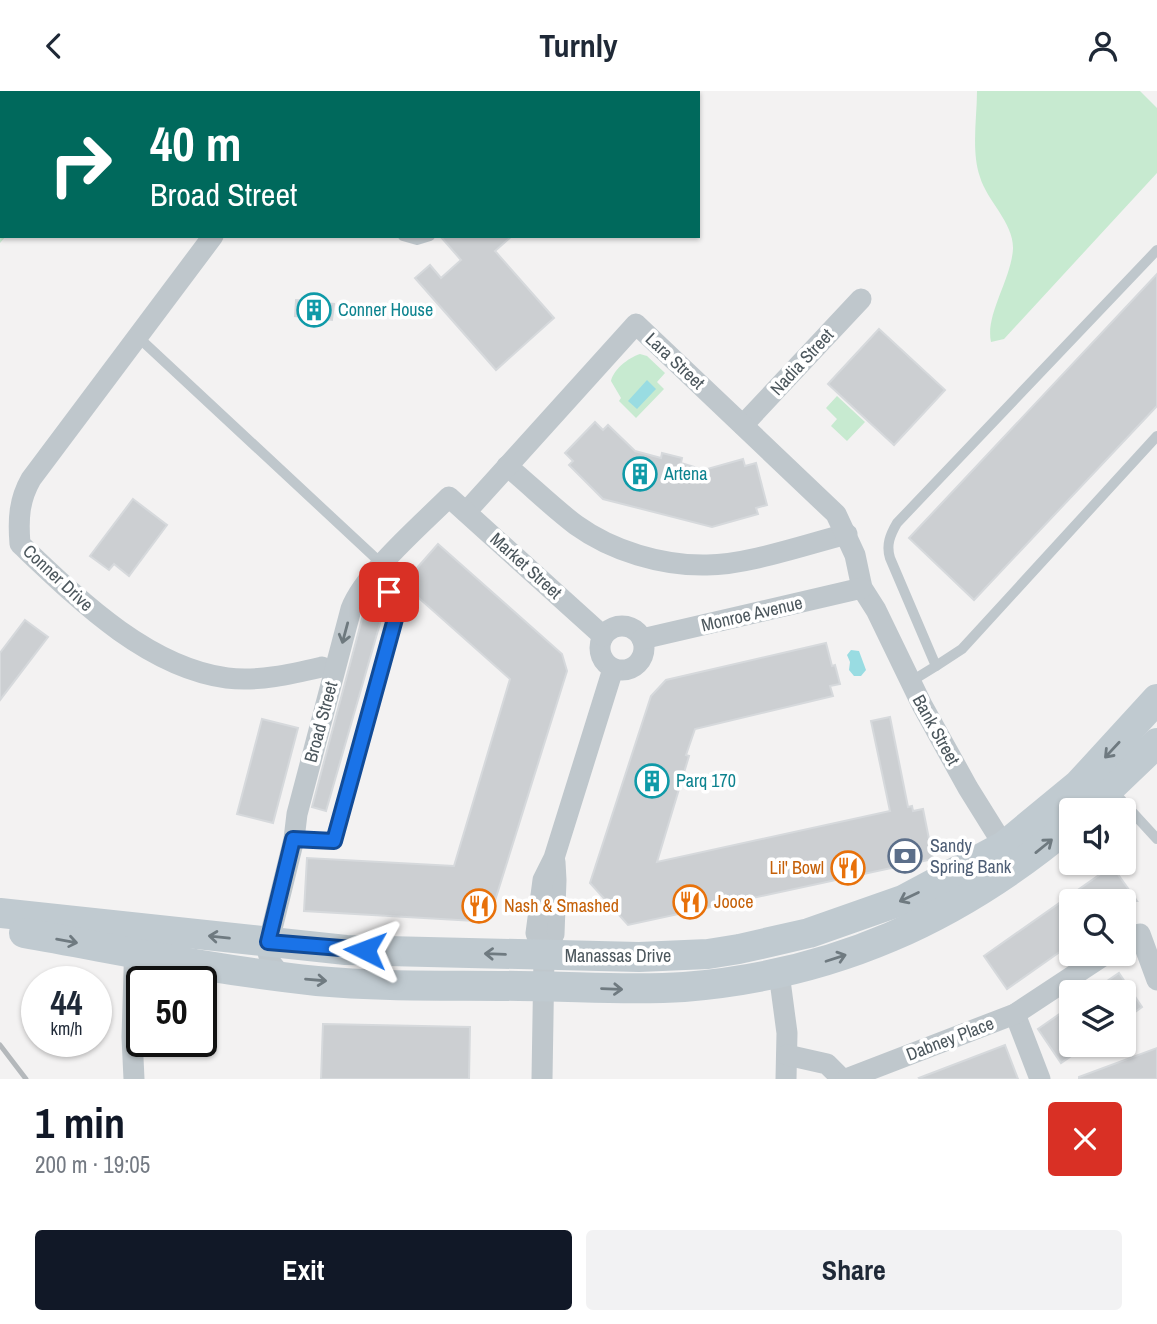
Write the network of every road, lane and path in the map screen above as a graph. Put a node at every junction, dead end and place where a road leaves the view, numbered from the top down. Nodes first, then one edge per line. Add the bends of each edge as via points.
1 (212, 238) edge
2 (1157, 250) edge
3 (861, 299) dead end
4 (138, 337) junction
5 (743, 425) junction
6 (1157, 436) edge
7 (508, 466) junction
8 (449, 497) joint
9 (466, 512) junction
10 (847, 534) junction
11 (379, 569) junction
12 (862, 588) junction
13 (603, 636) junction
14 (642, 639) junction
15 (936, 666) junction
16 (322, 667) dead end
17 (613, 669) junction
18 (910, 682) junction
19 (1157, 699) edge
20 (1157, 743) edge
21 (1111, 788) junction
22 (1100, 798) edge
23 (1059, 831) edge
24 (1156, 836) edge
25 (293, 839) junction
26 (1011, 857) junction
27 (0, 913) edge
28 (858, 917) junction
29 (0, 929) edge
30 (135, 940) junction
31 (268, 942) junction
32 (1136, 946) edge
33 (544, 956) junction
34 (1088, 966) edge
35 (779, 973) junction
36 (282, 977) junction
37 (1157, 980) edge
38 (544, 986) junction
39 (1015, 1014) junction
40 (788, 1055) junction
41 (134, 1079) edge
42 (542, 1079) edge
43 (786, 1079) edge
44 (844, 1079) edge
45 (1040, 1079) edge

1 - 4 street, Conner Drive
2 - 15 lane via 891,532 890,558
3 - 5 street, Nadia Street
4 - 11 lane
4 - 16 street, Conner Drive via 31,479 20,506 20,544 100,616 179,665 230,678
5 - 7 street, Lara Street via 636,324
5 - 10 street, Lara Street via 832,509
6 - 15 lane via 962,649
7 - 9 street, Lara Street
7 - 10 street via 588,532 627,551 680,565 738,561
8 - 9 street, Market Street
8 - 11 street, Broad Street
9 - 13 street, Market Street
10 - 12 street, Lara Street
11 -> 25 street, Broad Street via 351,609
11 - 25 lane via 398,608 334,841
12 - 14 street, Monroe Avenue
12 - 18 street, Bank Street
13 - 14 street via 620,626 633,629
13 - 17 street via 602,659
14 - 17 street via 640,661 628,670
15 - 18 lane
17 - 33 street via 554,858 542,880 536,933
18 - 26 street, Bank Street
19 -> 26 main road, Manassas Drive
20 - 21 main road
21 - 22 main road
21 - 24 lane
26 -> 23 main road, Manassas Drive
25 - 31 street, Broad Street
26 -> 28 main road, Manassas Drive
35 -> 26 main road, Manassas Drive via 899,935 981,892
27 - 30 main road, Manassas Drive
28 - 33 main road, Manassas Drive via 809,933 708,954
28 - 35 main road via 784,958
29 -> 30 main road, Manassas Drive
31 -> 30 main road, Manassas Drive
30 - 36 main road, Manassas Drive
30 - 41 street
33 -> 31 main road, Manassas Drive via 346,950
31 - 36 street via 267,954
32 - 37 street
33 - 38 street
34 - 39 street, Dabney Place
38 -> 35 main road, Manassas Drive via 685,987
35 - 40 street
36 -> 38 main road, Manassas Drive
38 - 42 street
39 - 44 street, Dabney Place
39 - 45 street
40 - 43 street
40 - 44 street via 827,1064

